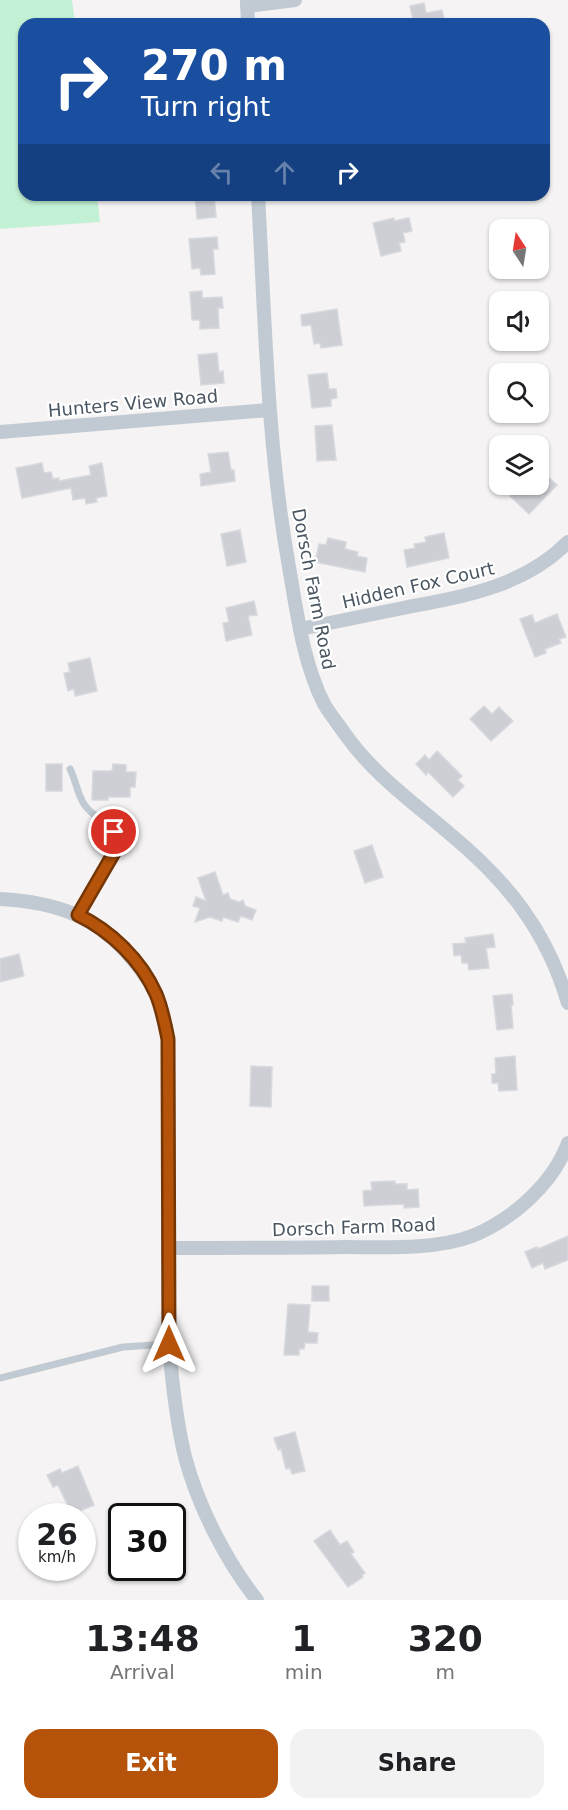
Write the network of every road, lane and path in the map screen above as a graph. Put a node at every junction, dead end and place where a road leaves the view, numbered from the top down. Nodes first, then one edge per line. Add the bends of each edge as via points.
1 (295, 0) edge
2 (247, 3) edge
3 (248, 18) edge
4 (258, 201) edge
5 (269, 410) junction
6 (0, 432) edge
7 (568, 542) edge
8 (300, 629) junction
9 (70, 769) dead end
10 (0, 899) edge
11 (78, 915) junction
12 (568, 1003) edge
13 (568, 1143) edge
14 (170, 1248) junction
15 (169, 1344) junction
16 (0, 1378) edge
17 (257, 1600) edge

1 - 2 street
2 - 3 street
4 - 5 street, Dorsch Farm Road
5 - 6 street, Hunters View Road
5 - 8 street, Dorsch Farm Road via 282,528
7 - 8 street, Hidden Fox Court via 536,569 503,585
8 - 12 street, Dorsch Farm Road via 312,676 346,737 412,804 484,863 512,892 553,959
9 - 11 lane via 83,803 110,825 117,841
10 - 11 street via 49,905
11 - 14 street via 123,947 142,970 163,1014 168,1043
13 - 14 street, Dorsch Farm Road via 547,1180 522,1205 472,1236 447,1243
14 - 15 street
15 - 16 lane via 123,1347
15 - 17 street via 186,1460 214,1531

